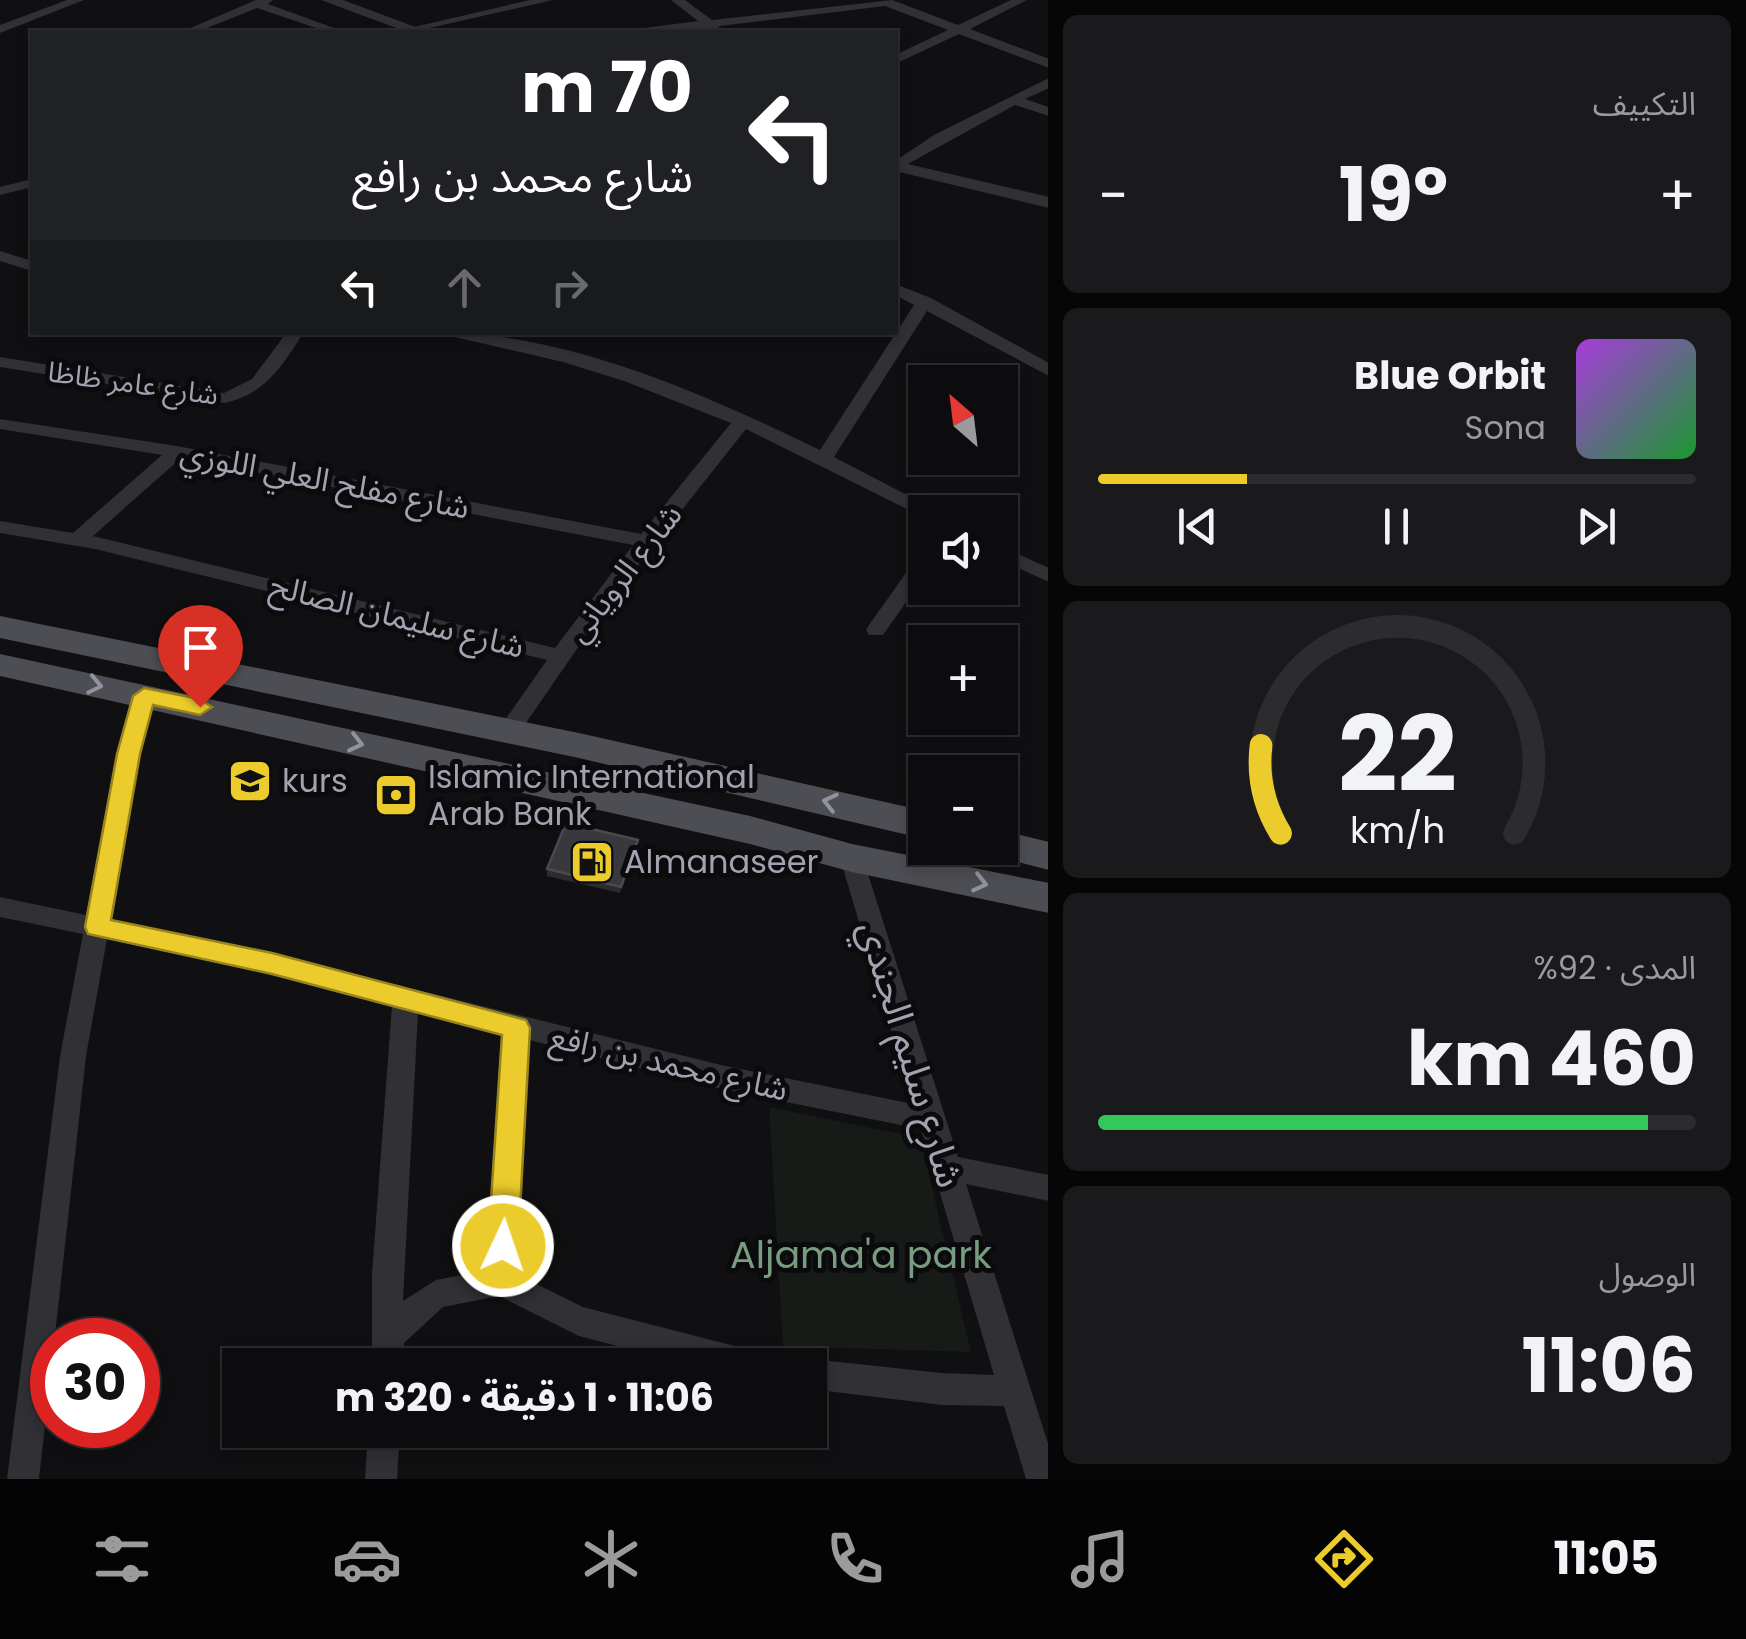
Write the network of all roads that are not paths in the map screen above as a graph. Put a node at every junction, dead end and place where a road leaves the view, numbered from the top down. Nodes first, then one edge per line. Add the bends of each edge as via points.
1 (78, 0) edge
2 (328, 0) edge
3 (547, 0) edge
4 (677, 0) edge
5 (1022, 0) edge
6 (884, 1) edge
7 (262, 2) edge
8 (709, 22) junction
9 (957, 28) junction
10 (0, 29) edge
11 (192, 30) edge
12 (334, 30) edge
13 (413, 30) edge
14 (420, 30) edge
15 (657, 30) edge
16 (719, 30) edge
17 (898, 58) edge
18 (1048, 64) edge
19 (1048, 82) edge
20 (1014, 100) junction
21 (1048, 112) edge
22 (898, 164) edge
23 (898, 167) edge
24 (30, 186) edge
25 (0, 193) edge
26 (1048, 203) edge
27 (0, 256) edge
28 (30, 265) edge
29 (898, 290) edge
30 (925, 301) junction
31 (294, 335) edge
32 (458, 335) edge
33 (543, 335) edge
34 (526, 347) junction
35 (0, 362) edge
36 (1048, 371) edge
37 (743, 420) junction
38 (0, 424) edge
39 (177, 452) junction
40 (825, 457) junction
41 (908, 503) edge
42 (0, 528) edge
43 (78, 540) junction
44 (649, 542) junction
45 (1018, 561) edge
46 (1048, 576) edge
47 (908, 584) edge
48 (0, 627) edge
49 (876, 630) dead end
50 (559, 656) junction
51 (0, 665) edge
52 (144, 696) junction
53 (509, 730) junction
54 (908, 821) edge
55 (1018, 848) edge
56 (1048, 856) edge
57 (852, 858) junction
58 (1048, 898) edge
59 (0, 908) edge
60 (97, 927) junction
61 (406, 998) junction
62 (516, 1028) junction
63 (930, 1118) junction
64 (945, 1167) junction
65 (1048, 1188) edge
66 (501, 1282) junction
67 (388, 1348) edge
68 (390, 1348) edge
69 (685, 1348) edge
70 (827, 1376) edge
71 (1014, 1391) junction
72 (383, 1448) edge
73 (23, 1479) edge
74 (381, 1479) edge
75 (1042, 1479) edge

1 - 10 street
2 - 13 street
3 - 14 street
4 - 8 street
5 - 9 street
6 - 8 street
6 - 9 street
7 - 11 street
7 - 12 street
8 - 15 street
8 - 16 street
9 - 17 street
9 - 18 street
19 - 20 street
20 - 21 street
20 - 22 street
23 - 26 street
24 - 25 street
27 - 28 street
29 - 30 street
30 - 36 street
30 - 40 street
31 - 35 street, شارع عامر ظاظا via 258,386 224,398
32 - 34 street
33 - 34 street
34 - 37 street
37 - 40 street
37 - 44 street, شارع الروياني
38 - 39 street, شارع مفلح العلي اللوزي
39 - 43 street
39 - 44 street, شارع مفلح العلي اللوزي
40 - 41 street
42 - 43 street, شارع سليمان الصالح
43 - 50 street, شارع سليمان الصالح
44 - 50 street, شارع الروياني
45 - 46 street
47 - 49 street
48 - 53 main road
50 - 53 street, شارع الروياني
51 -> 52 main road
52 -> 57 main road
52 - 60 street
54 -> 53 main road
55 - 56 main road
57 -> 58 main road
57 - 63 street, شارع سليم الجندي
59 - 60 street, شارع محمد بن رافع
60 - 61 street, شارع محمد بن رافع
60 - 73 street via 73,1056
61 - 62 street, شارع محمد بن رافع
61 - 67 street
62 - 63 street, شارع محمد بن رافع
62 - 66 street
63 - 64 street, شارع سليم الجندي
64 - 65 street
64 - 71 street, شارع سليم الجندي
66 - 68 street via 436,1294 402,1321
66 - 69 street via 579,1320
70 - 71 street
71 - 75 street, شارع سليم الجندي
72 - 74 street

